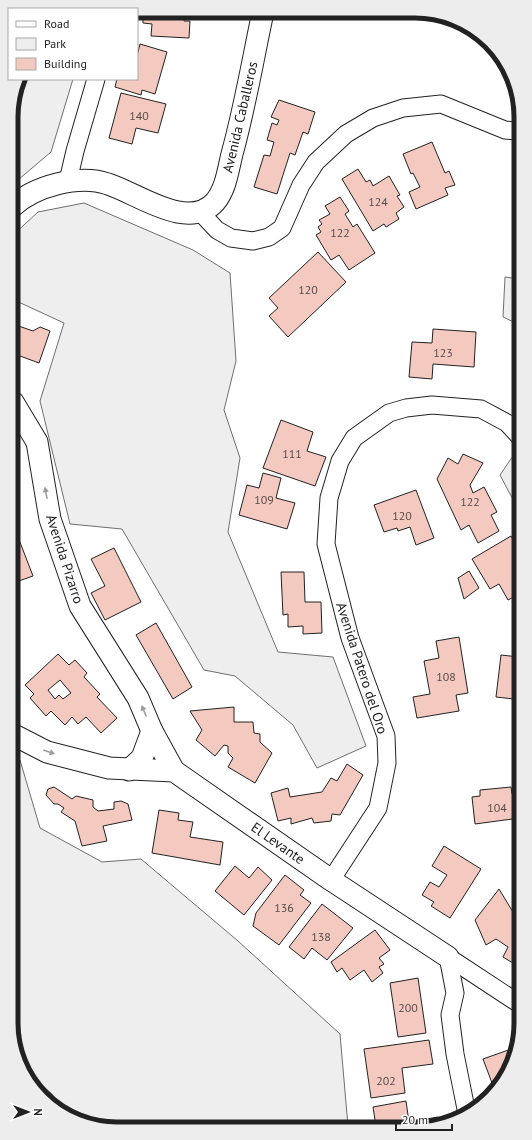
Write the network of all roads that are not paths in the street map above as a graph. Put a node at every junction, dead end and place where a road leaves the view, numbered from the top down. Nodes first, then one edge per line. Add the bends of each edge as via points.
1 (262, 18) edge
2 (96, 80) edge
3 (514, 131) edge
4 (68, 181) junction
5 (18, 204) edge
6 (200, 212) junction
7 (18, 410) edge
8 (514, 431) edge
9 (152, 731) junction
10 (18, 737) edge
11 (129, 770) junction
12 (174, 771) junction
13 (331, 880) junction
14 (448, 957) junction
15 (514, 1001) edge
16 (466, 1108) edge

1 - 6 street, Avenida Caballeros via 225,184 214,202
2 - 4 street
3 - 6 street via 505,130 440,104 403,108 373,118 346,134 316,162 301,184 282,228 269,237 253,241 231,238 217,230
4 - 5 street via 42,190
4 - 6 street via 108,184 160,207 187,214
9 -> 7 street, Avenida Pizarro via 138,698 80,606 50,519 37,442
8 - 13 street, Avenida Patero del Oro via 507,423 481,409 432,405 406,408 389,414 354,438 340,461 329,498 326,544 350,638 386,736 387,763 378,808
9 - 11 street via 142,758
9 - 12 street, Avenida Pizarro
10 -> 11 street via 47,752 109,768
11 - 12 street
12 - 13 street, El Levante
13 - 14 street, El Levante
14 - 15 street, El Levante
14 - 16 street via 455,993 450,1015

